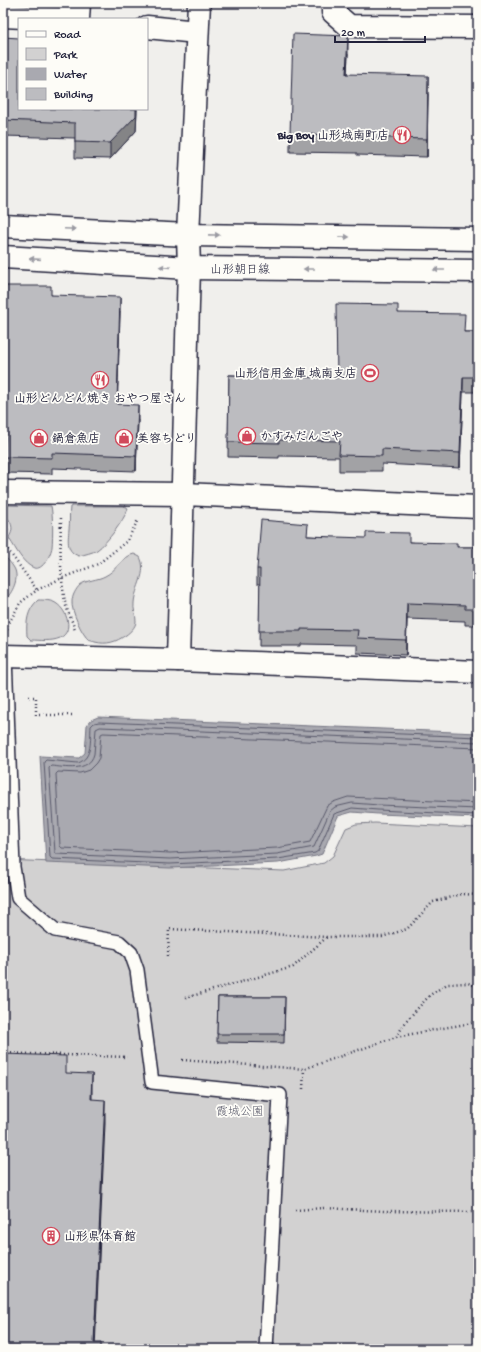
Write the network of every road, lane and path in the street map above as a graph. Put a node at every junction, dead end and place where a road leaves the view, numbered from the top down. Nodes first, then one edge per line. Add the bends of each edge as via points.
1 (79, 3) edge
2 (199, 3) edge
3 (333, 3) edge
4 (3, 16) edge
5 (45, 18) edge
6 (78, 18) edge
7 (148, 27) edge
8 (478, 27) edge
9 (197, 32) junction
10 (3, 226) edge
11 (188, 235) junction
12 (478, 239) edge
13 (3, 257) edge
14 (189, 268) junction
15 (478, 271) edge
16 (3, 492) edge
17 (61, 493) junction
18 (145, 494) junction
19 (184, 494) junction
20 (478, 507) edge
21 (3, 518) edge
22 (3, 542) edge
23 (62, 578) junction
24 (37, 590) junction
25 (4, 656) edge
26 (77, 658) junction
27 (178, 660) junction
28 (478, 672) edge
29 (28, 697) dead end
30 (72, 715) dead end
31 (478, 895) edge
32 (327, 937) junction
33 (168, 956) dead end
34 (478, 986) edge
35 (185, 998) dead end
36 (478, 1022) edge
37 (396, 1037) junction
38 (3, 1054) edge
39 (148, 1057) junction
40 (182, 1060) dead end
41 (295, 1210) dead end
42 (478, 1212) edge
43 (266, 1349) edge

1 - 6 street
2 - 9 street
3 - 8 street via 333,12 349,26
4 - 5 street
7 - 9 street
9 - 11 street
10 -> 11 street
11 -> 12 street
11 - 14 street
14 -> 13 street, 山形朝日線
15 -> 14 street, 山形朝日線
14 - 19 street
16 - 17 street
17 - 18 street
17 - 23 path
18 - 19 street
18 - 23 path via 140,517 127,541 98,564
19 - 20 street
19 - 27 street
21 - 22 path via 8,531
22 - 24 path
23 - 24 path
23 - 26 path via 65,602 74,626
24 - 25 path via 20,603 8,625
25 - 26 street
25 - 39 lane via 13,867 18,898 55,930 119,942 131,953 137,970
26 - 27 street
27 - 28 street
29 - 30 path via 36,696 36,716
31 - 32 path via 462,894 433,902 407,929 382,937
32 - 33 path via 169,929
32 - 35 path via 293,967
34 - 37 path via 468,983 447,984 430,995 407,1020
36 - 37 path
37 - 40 path via 304,1070
38 - 39 path
39 - 43 lane via 152,1082 280,1095
41 - 42 path via 324,1208

